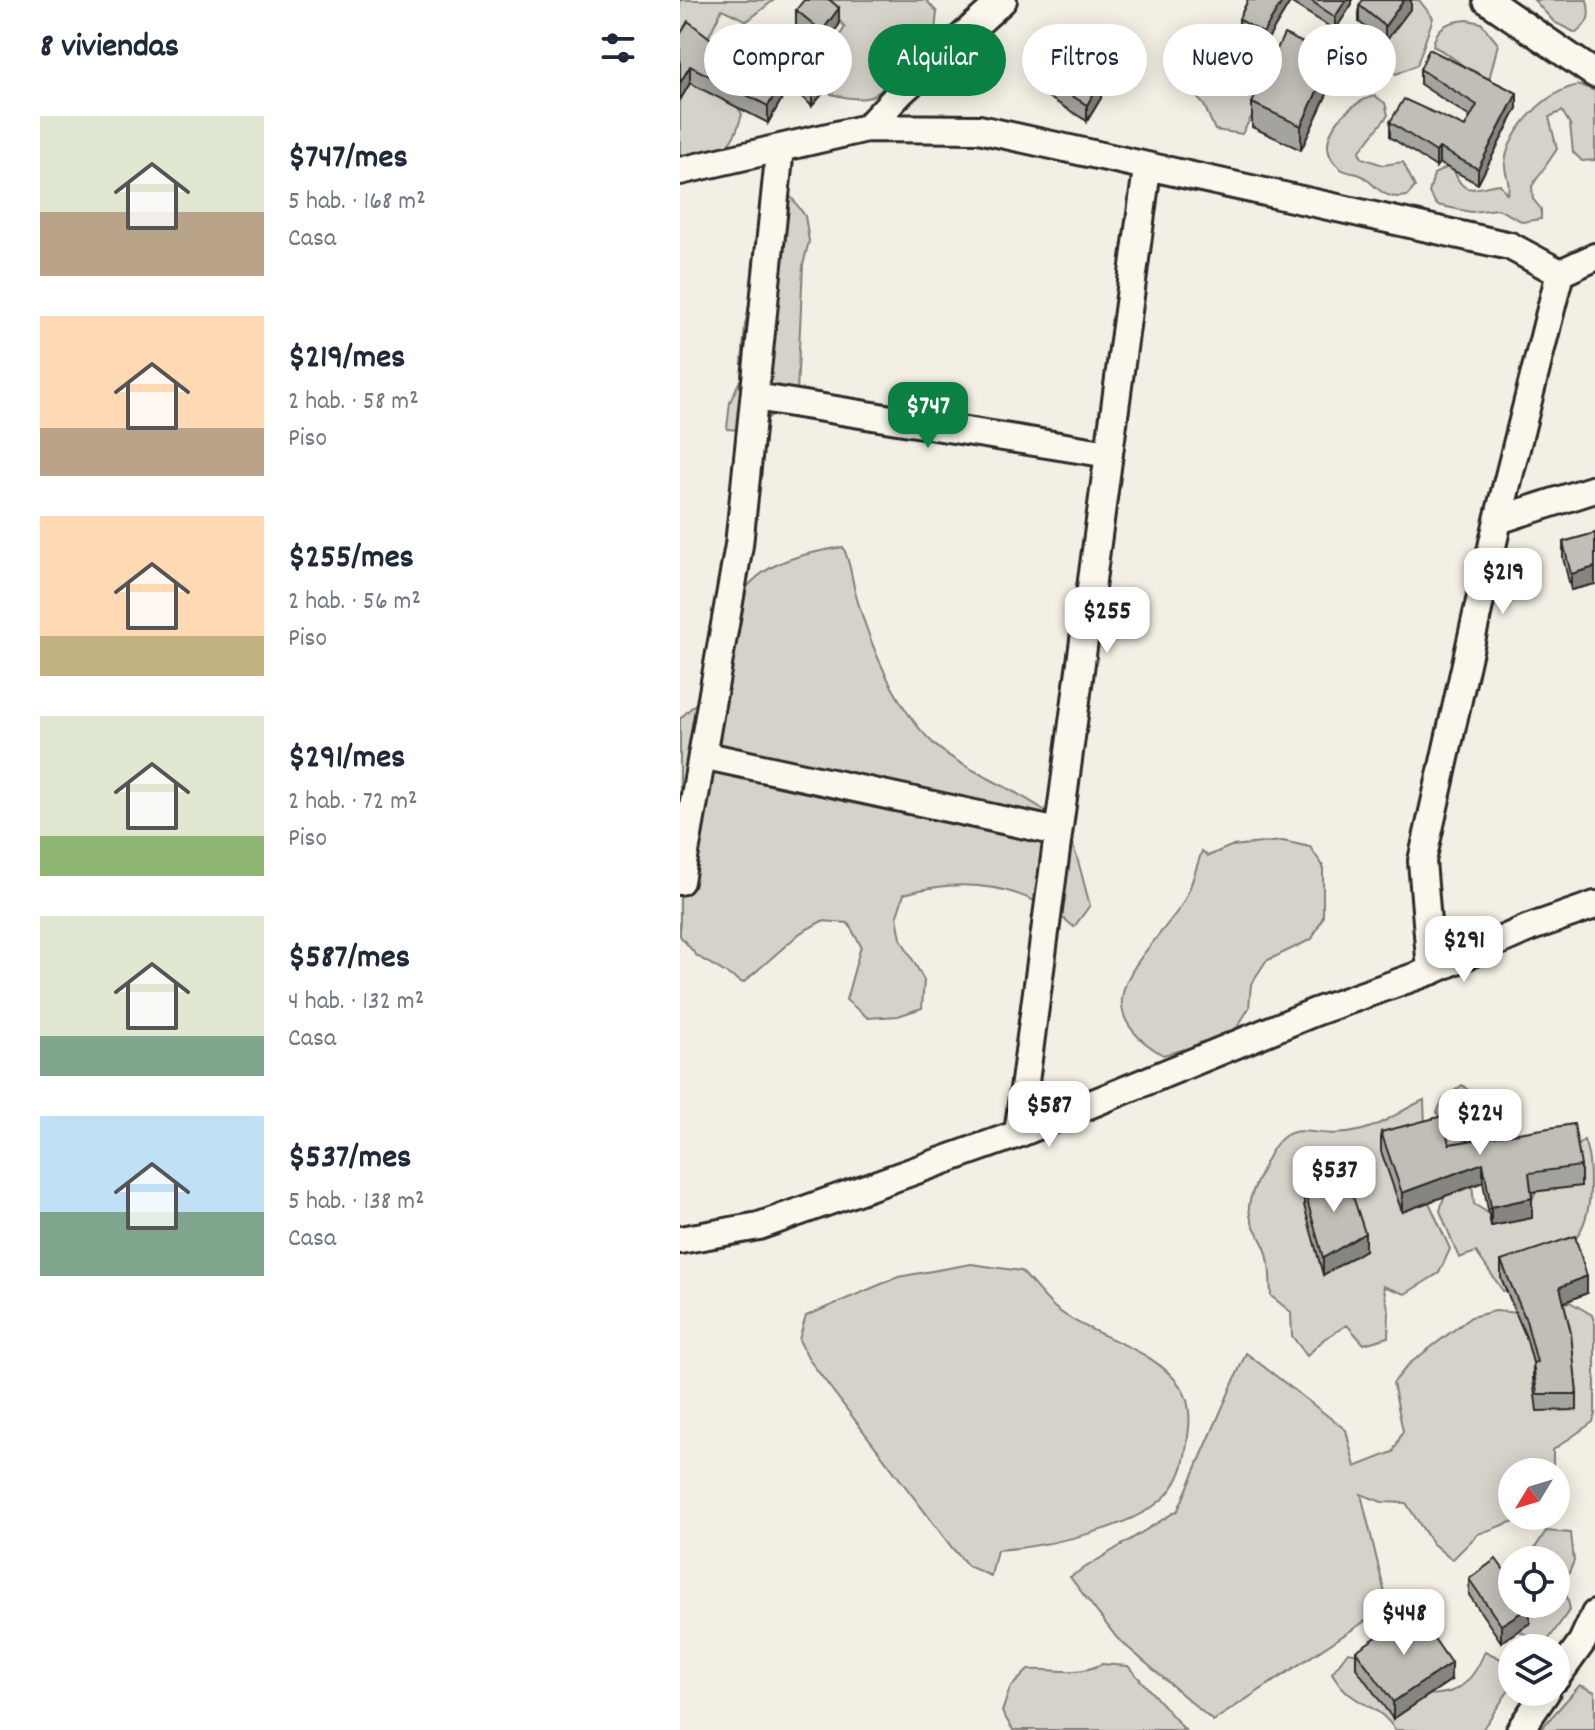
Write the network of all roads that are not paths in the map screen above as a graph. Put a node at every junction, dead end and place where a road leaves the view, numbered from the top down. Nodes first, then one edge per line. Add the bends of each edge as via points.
1 (1003, 0) edge
2 (1487, 0) edge
3 (1595, 74) edge
4 (867, 128) junction
5 (780, 148) junction
6 (1147, 169) junction
7 (680, 171) edge
8 (1595, 257) edge
9 (1560, 273) junction
10 (755, 397) junction
11 (1109, 454) junction
12 (1595, 489) edge
13 (1498, 520) junction
14 (702, 755) junction
15 (1058, 832) junction
16 (680, 881) edge
17 (1595, 905) edge
18 (1431, 971) junction
19 (1018, 1134) junction
20 (680, 1240) edge
21 (1595, 1614) edge
22 (1588, 1652) edge
23 (1570, 1667) edge
24 (1536, 1706) edge
25 (1520, 1730) edge

1 - 4 street
2 - 3 street
4 - 5 street
4 - 6 street via 979,129
5 - 7 street
5 - 10 street
6 - 9 street via 1510,246
6 - 11 street
8 - 9 street
9 - 13 street
10 - 11 street
10 - 14 street via 739,545
11 - 15 street
12 - 13 street
13 - 18 street via 1422,861
14 - 15 street
14 - 16 street
15 - 19 street
17 - 18 street
18 - 19 street via 1315,1012
19 - 20 street via 759,1226
21 - 22 street
22 - 23 street
24 - 25 street

